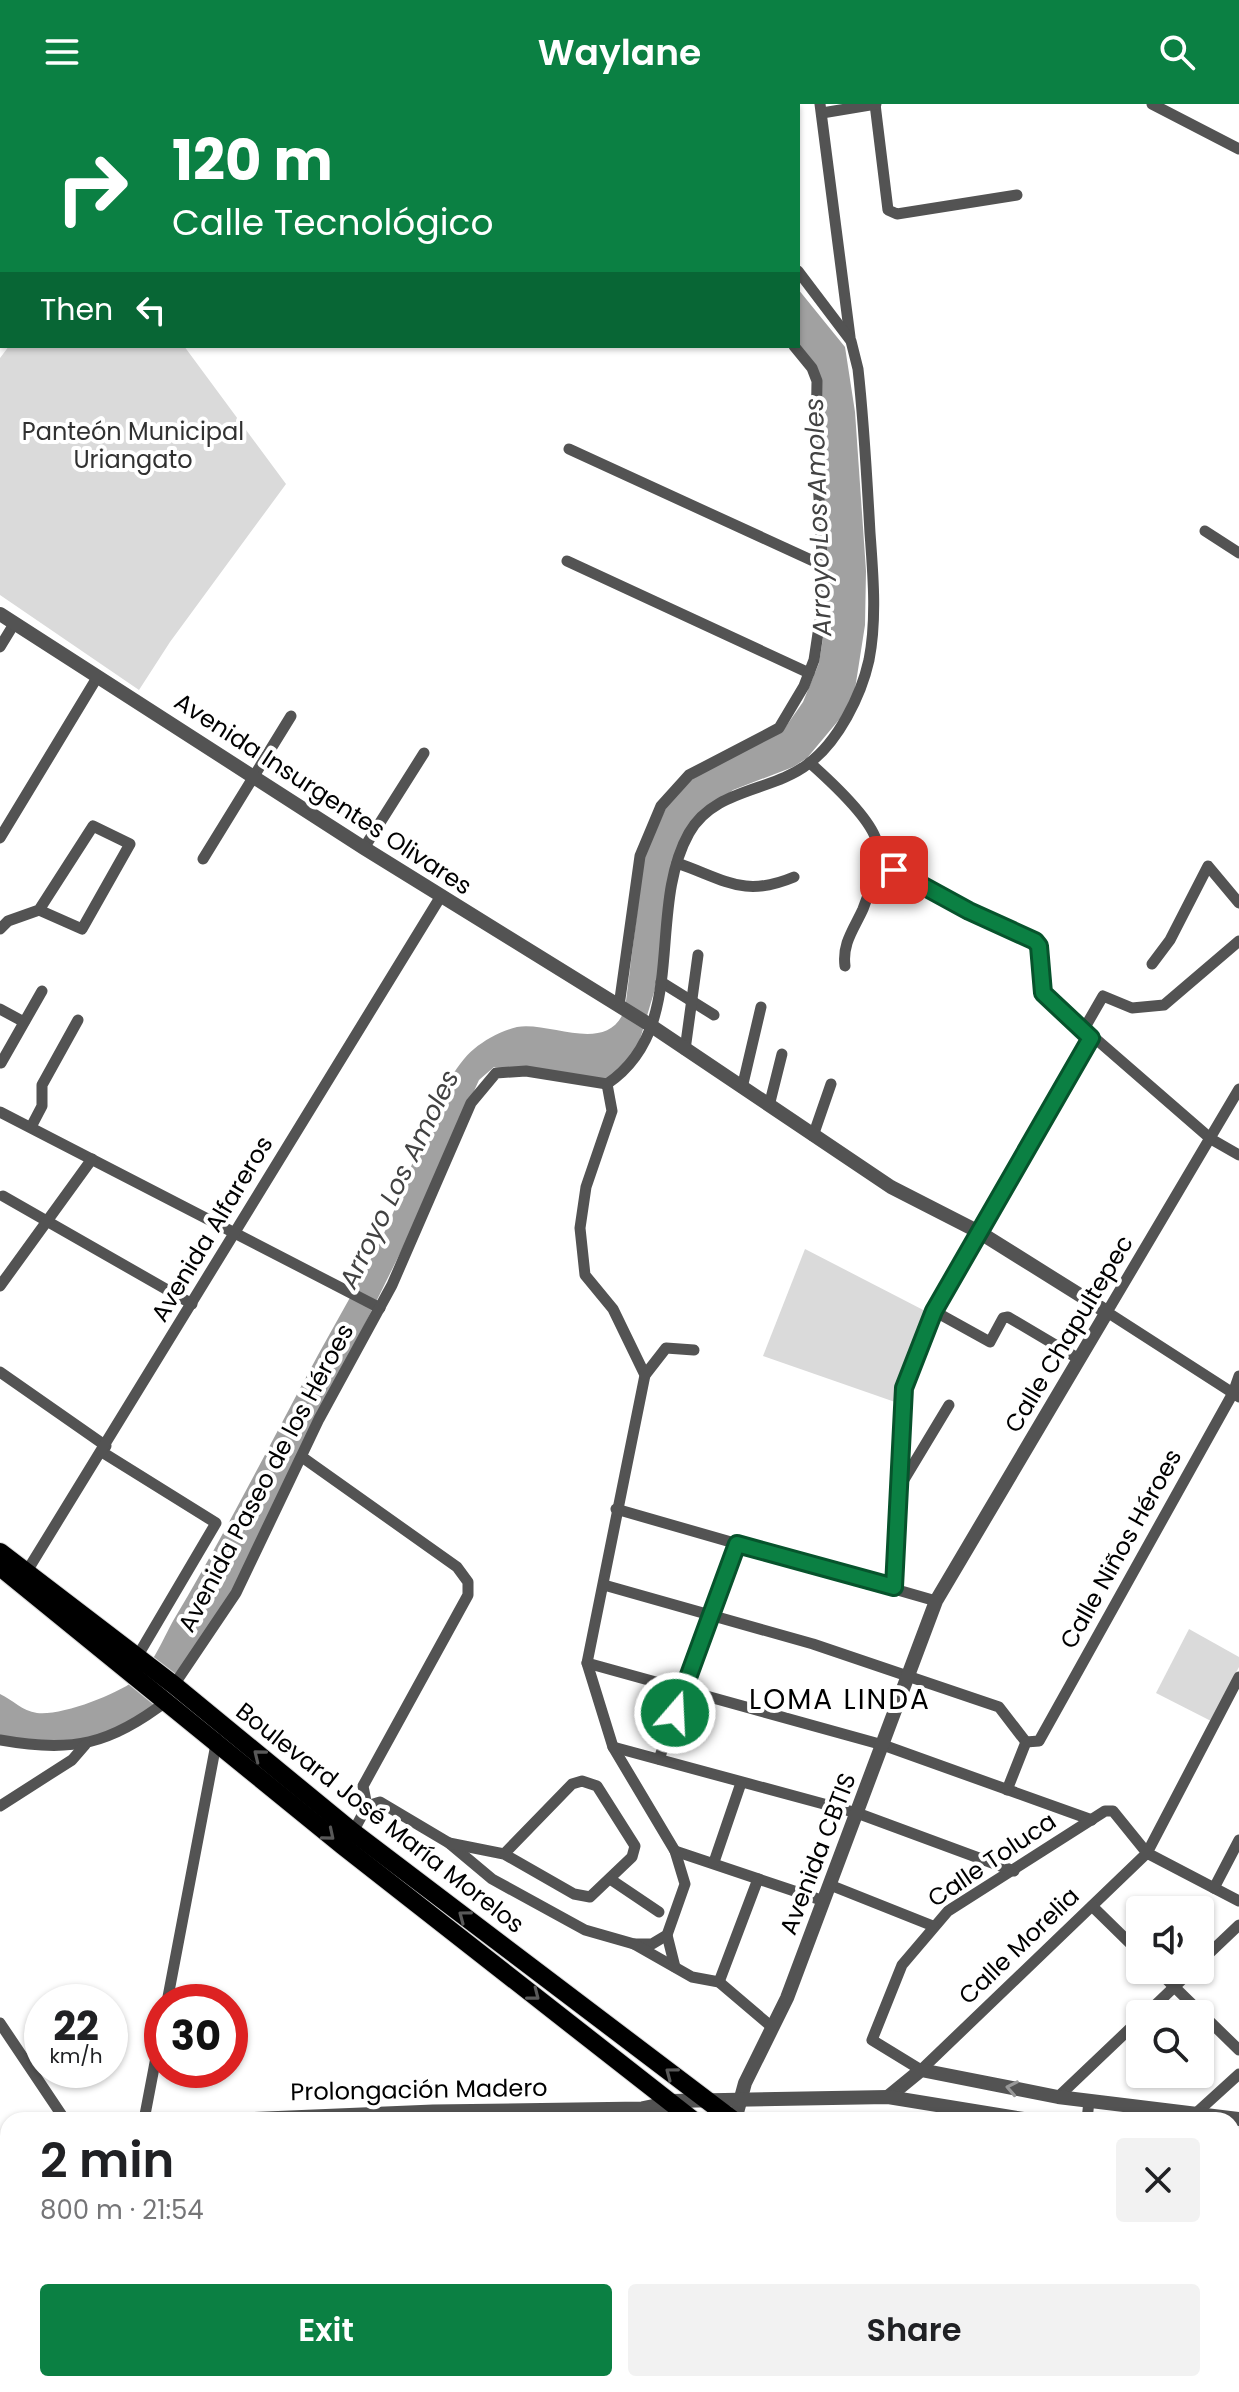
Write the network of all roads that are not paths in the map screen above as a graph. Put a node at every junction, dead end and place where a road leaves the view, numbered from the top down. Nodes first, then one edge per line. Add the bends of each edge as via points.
1 (875, 104) edge
2 (1152, 104) edge
3 (821, 108) edge
4 (1239, 149) edge
5 (1017, 195) dead end
6 (800, 274) edge
7 (851, 341) junction
8 (796, 348) edge
9 (569, 449) dead end
10 (1205, 531) dead end
11 (1239, 553) edge
12 (567, 561) dead end
13 (822, 565) junction
14 (0, 614) edge
15 (14, 624) junction
16 (0, 647) edge
17 (809, 673) junction
18 (98, 676) junction
19 (291, 716) dead end
20 (424, 753) dead end
21 (810, 763) junction
22 (253, 778) junction
23 (0, 838) edge
24 (364, 848) junction
25 (203, 859) dead end
26 (677, 863) junction
27 (877, 865) junction
28 (794, 877) dead end
29 (441, 896) junction
30 (1239, 903) edge
31 (39, 910) junction
32 (0, 929) edge
33 (1239, 941) edge
34 (698, 955) dead end
35 (1152, 964) dead end
36 (845, 966) dead end
37 (661, 982) junction
38 (42, 991) dead end
39 (691, 1001) junction
40 (621, 1007) junction
41 (761, 1007) dead end
42 (0, 1009) edge
43 (714, 1015) dead end
44 (78, 1020) dead end
45 (24, 1022) junction
46 (652, 1026) junction
47 (1087, 1034) junction
48 (685, 1050) junction
49 (782, 1054) dead end
50 (1, 1063) edge
51 (607, 1084) junction
52 (831, 1084) dead end
53 (742, 1088) junction
54 (1239, 1089) edge
55 (769, 1106) junction
56 (0, 1112) edge
57 (31, 1127) junction
58 (813, 1136) junction
59 (1211, 1139) junction
60 (1239, 1155) edge
61 (92, 1159) junction
62 (3, 1196) dead end
63 (48, 1221) junction
64 (979, 1232) junction
65 (234, 1234) junction
66 (0, 1286) edge
67 (192, 1304) junction
68 (378, 1307) junction
69 (934, 1311) junction
70 (1107, 1312) junction
71 (694, 1350) dead end
72 (1079, 1359) junction
73 (0, 1372) edge
74 (645, 1375) junction
75 (1239, 1376) edge
76 (1236, 1395) edge
77 (949, 1405) dead end
78 (104, 1449) junction
79 (302, 1457) junction
80 (899, 1487) junction
81 (616, 1509) junction
82 (737, 1544) junction
83 (0, 1552) edge
84 (0, 1567) edge
85 (24, 1577) junction
86 (604, 1585) junction
87 (894, 1587) junction
88 (936, 1601) junction
89 (709, 1618) junction
90 (587, 1663) junction
91 (138, 1664) junction
92 (910, 1676) junction
93 (1239, 1677) edge
94 (682, 1689) junction
95 (169, 1691) junction
96 (220, 1734) junction
97 (0, 1740) edge
98 (1026, 1742) junction
99 (85, 1745) junction
100 (883, 1745) junction
101 (613, 1747) junction
102 (659, 1759) junction
103 (741, 1783) junction
104 (1007, 1790) junction
105 (0, 1806) edge
106 (367, 1806) junction
107 (857, 1813) junction
108 (1092, 1820) junction
109 (353, 1832) junction
110 (1239, 1840) edge
111 (449, 1843) junction
112 (675, 1851) junction
113 (1147, 1853) junction
114 (504, 1854) junction
115 (714, 1862) junction
116 (1014, 1871) junction
117 (610, 1879) junction
118 (758, 1879) junction
119 (830, 1885) junction
120 (1214, 1888) junction
121 (824, 1901) junction
122 (1239, 1901) edge
123 (1092, 1906) junction
124 (659, 1912) dead end
125 (1239, 1925) edge
126 (933, 1926) junction
127 (667, 1935) junction
128 (1126, 1939) edge
129 (634, 1944) junction
130 (1214, 1949) edge
131 (675, 1967) junction
132 (719, 1982) junction
133 (171, 1984) edge
134 (1172, 1984) edge
135 (1178, 1984) edge
136 (1175, 1987) junction
137 (1161, 2000) edge
138 (0, 2023) edge
139 (773, 2028) junction
140 (1126, 2032) edge
141 (1239, 2050) edge
142 (921, 2070) junction
143 (1239, 2074) edge
144 (907, 2081) junction
145 (150, 2088) edge
146 (888, 2097) junction
147 (1058, 2097) junction
148 (742, 2098) junction
149 (671, 2101) junction
150 (709, 2101) junction
151 (913, 2101) junction
152 (1089, 2101) junction
153 (642, 2107) junction
154 (433, 2110) joint
155 (60, 2112) edge
156 (146, 2112) edge
157 (392, 2112) edge
158 (661, 2112) edge
159 (683, 2112) edge
160 (697, 2112) edge
161 (723, 2112) edge
162 (737, 2112) edge
163 (964, 2112) edge
164 (1088, 2112) edge
165 (1172, 2112) edge
166 (1197, 2112) edge

1 - 3 street
1 - 5 street via 888,210 897,214
2 - 4 street
3 - 7 street
6 - 7 street
7 - 21 street via 868,494 871,646 848,714
8 - 13 street via 817,381
9 - 13 street
10 - 11 street
12 - 17 street
13 - 17 street via 821,619
14 - 15 street, Avenida Insurgentes Olivares
15 - 16 street
15 - 18 street, Avenida Insurgentes Olivares
17 - 40 street via 779,728 697,770 661,806 640,856
18 - 22 street, Avenida Insurgentes Olivares
18 - 23 street
19 - 22 street
20 - 24 street
21 - 26 street via 732,795 690,831
21 - 27 street via 863,819 877,841
22 - 24 street, Avenida Insurgentes Olivares
22 - 25 street
24 - 29 street, Avenida Insurgentes Olivares
26 - 28 street via 751,889
26 - 37 street
27 - 36 street via 843,950
27 - 47 street via 1035,941 1043,993
29 - 40 street, Avenida Insurgentes Olivares
29 - 65 street, Avenida Alfareros
30 - 35 street via 1208,866
31 - 31 street via 82,929 130,844 93,826
31 - 32 street
33 - 47 street via 1164,1005 1132,1008 1103,996
34 - 39 street
37 - 39 street
37 - 46 street
38 - 45 street
39 - 43 street
39 - 48 street
40 - 46 street, Avenida Insurgentes Olivares
41 - 53 street
42 - 45 street
44 - 57 street via 42,1085 42,1106
45 - 50 street
46 - 48 street
46 - 51 street via 625,1072
47 - 59 street
47 - 64 street
48 - 53 street
49 - 55 street
51 - 68 street, Avenida Paseo de los Héroes via 526,1071 496,1073 483,1085
51 - 74 street via 612,1111 586,1187 580,1228 585,1275 613,1309
52 - 58 street
53 - 55 street
54 - 59 street, Calle Chapultepec
55 - 58 street
56 - 57 street
57 - 61 street
58 - 64 street via 891,1187
59 - 60 street
59 - 70 street, Calle Chapultepec
61 - 63 street
61 - 65 street
62 - 63 street
63 - 66 street
63 - 67 street
64 - 69 street
64 - 70 street
65 - 67 street, Avenida Alfareros
65 - 68 street
67 - 78 street, Avenida Alfareros
68 - 79 street, Avenida Paseo de los Héroes
69 - 72 street via 990,1342 1008,1317
69 - 80 street via 904,1388
70 - 72 street, Calle Chapultepec
70 - 76 street
71 - 74 street via 666,1348
72 - 88 street, Calle Chapultepec
73 - 78 street
74 - 81 street
75 - 76 street, Calle Niños Héroes
76 - 98 street, Calle Niños Héroes via 1039,1741
77 - 80 street
78 - 85 street, Avenida Alfareros
78 - 91 street, Avenida Paseo de los Héroes via 216,1523
79 - 95 street, Avenida Paseo de los Héroes via 236,1593
79 - 106 street via 457,1567 468,1582 468,1595 363,1786
80 - 87 street
81 - 82 street
81 - 86 street
82 - 87 street
82 - 89 street
83 - 85 main road, Boulevard José María Morelos
84 - 85 main road, Boulevard José María Morelos
85 - 91 main road, Boulevard José María Morelos
86 - 89 street
86 - 90 street
87 - 88 street
88 - 92 street, Avenida CBTIS
89 - 92 street
89 - 94 street
90 - 94 street
90 - 101 street
91 - 95 main road, Boulevard José María Morelos
92 - 98 street via 999,1707
92 - 100 street, Avenida CBTIS
93 - 113 street, Calle Morelia
94 - 100 street
94 - 102 street
95 - 96 main road, Boulevard José María Morelos
95 - 99 street, Avenida Paseo de los Héroes via 114,1736
109 -> 96 main road, Boulevard José María Morelos
96 - 133 street
96 -> 149 main road, Boulevard José María Morelos via 343,1846
97 - 99 street, Avenida Paseo de los Héroes
98 - 104 street
99 - 105 street via 72,1760
100 - 104 street
100 - 107 street, Avenida CBTIS
101 - 102 street
101 - 112 street
102 - 103 street
103 - 107 street
103 - 115 street
104 - 108 street
106 - 109 street
106 - 111 street via 380,1802
107 - 116 street
107 - 119 street, Avenida CBTIS
108 - 113 street, Calle Toluca via 1113,1811
108 - 116 street, Calle Toluca
150 -> 109 main road, Boulevard José María Morelos
110 - 120 street
111 - 114 street
111 - 129 street via 492,1879 585,1930
112 - 115 street
112 - 127 street via 685,1884
113 - 120 street
113 - 123 street, Calle Morelia
114 - 117 street via 574,1894 590,1897
114 - 117 street via 572,1784 582,1781 597,1786 635,1846 632,1857
115 - 118 street
116 - 126 street, Calle Toluca
117 - 124 street
118 - 121 street
118 - 132 street
119 - 121 street, Avenida CBTIS
119 - 126 street
120 - 122 street
121 - 139 street, Avenida CBTIS
123 - 128 street
123 - 142 street, Calle Morelia
125 - 130 street
126 - 142 street, Calle Toluca via 902,1965 872,2040
127 - 129 street via 652,1944
127 - 131 street
129 - 131 street
131 - 132 street
132 - 139 street
134 - 136 street
135 - 136 street
136 - 137 street
136 - 141 street
138 - 155 street
139 - 148 street, Avenida CBTIS
140 - 147 street
142 - 144 street
147 -> 142 street
143 - 166 street
144 - 146 street
144 - 151 street via 906,2095
145 - 156 street
146 - 148 street
146 - 151 street
147 - 152 street
148 - 150 street
148 - 162 street, Avenida CBTIS
149 - 150 street
149 - 153 street, Prolongación Madero
149 - 159 main road, Boulevard José María Morelos
150 - 160 main road
150 - 161 main road, Boulevard José María Morelos
151 - 163 street
152 - 164 street
152 - 165 street
153 - 154 street, Prolongación Madero
153 - 158 street, Prolongación Madero
154 - 157 street, Prolongación Madero

